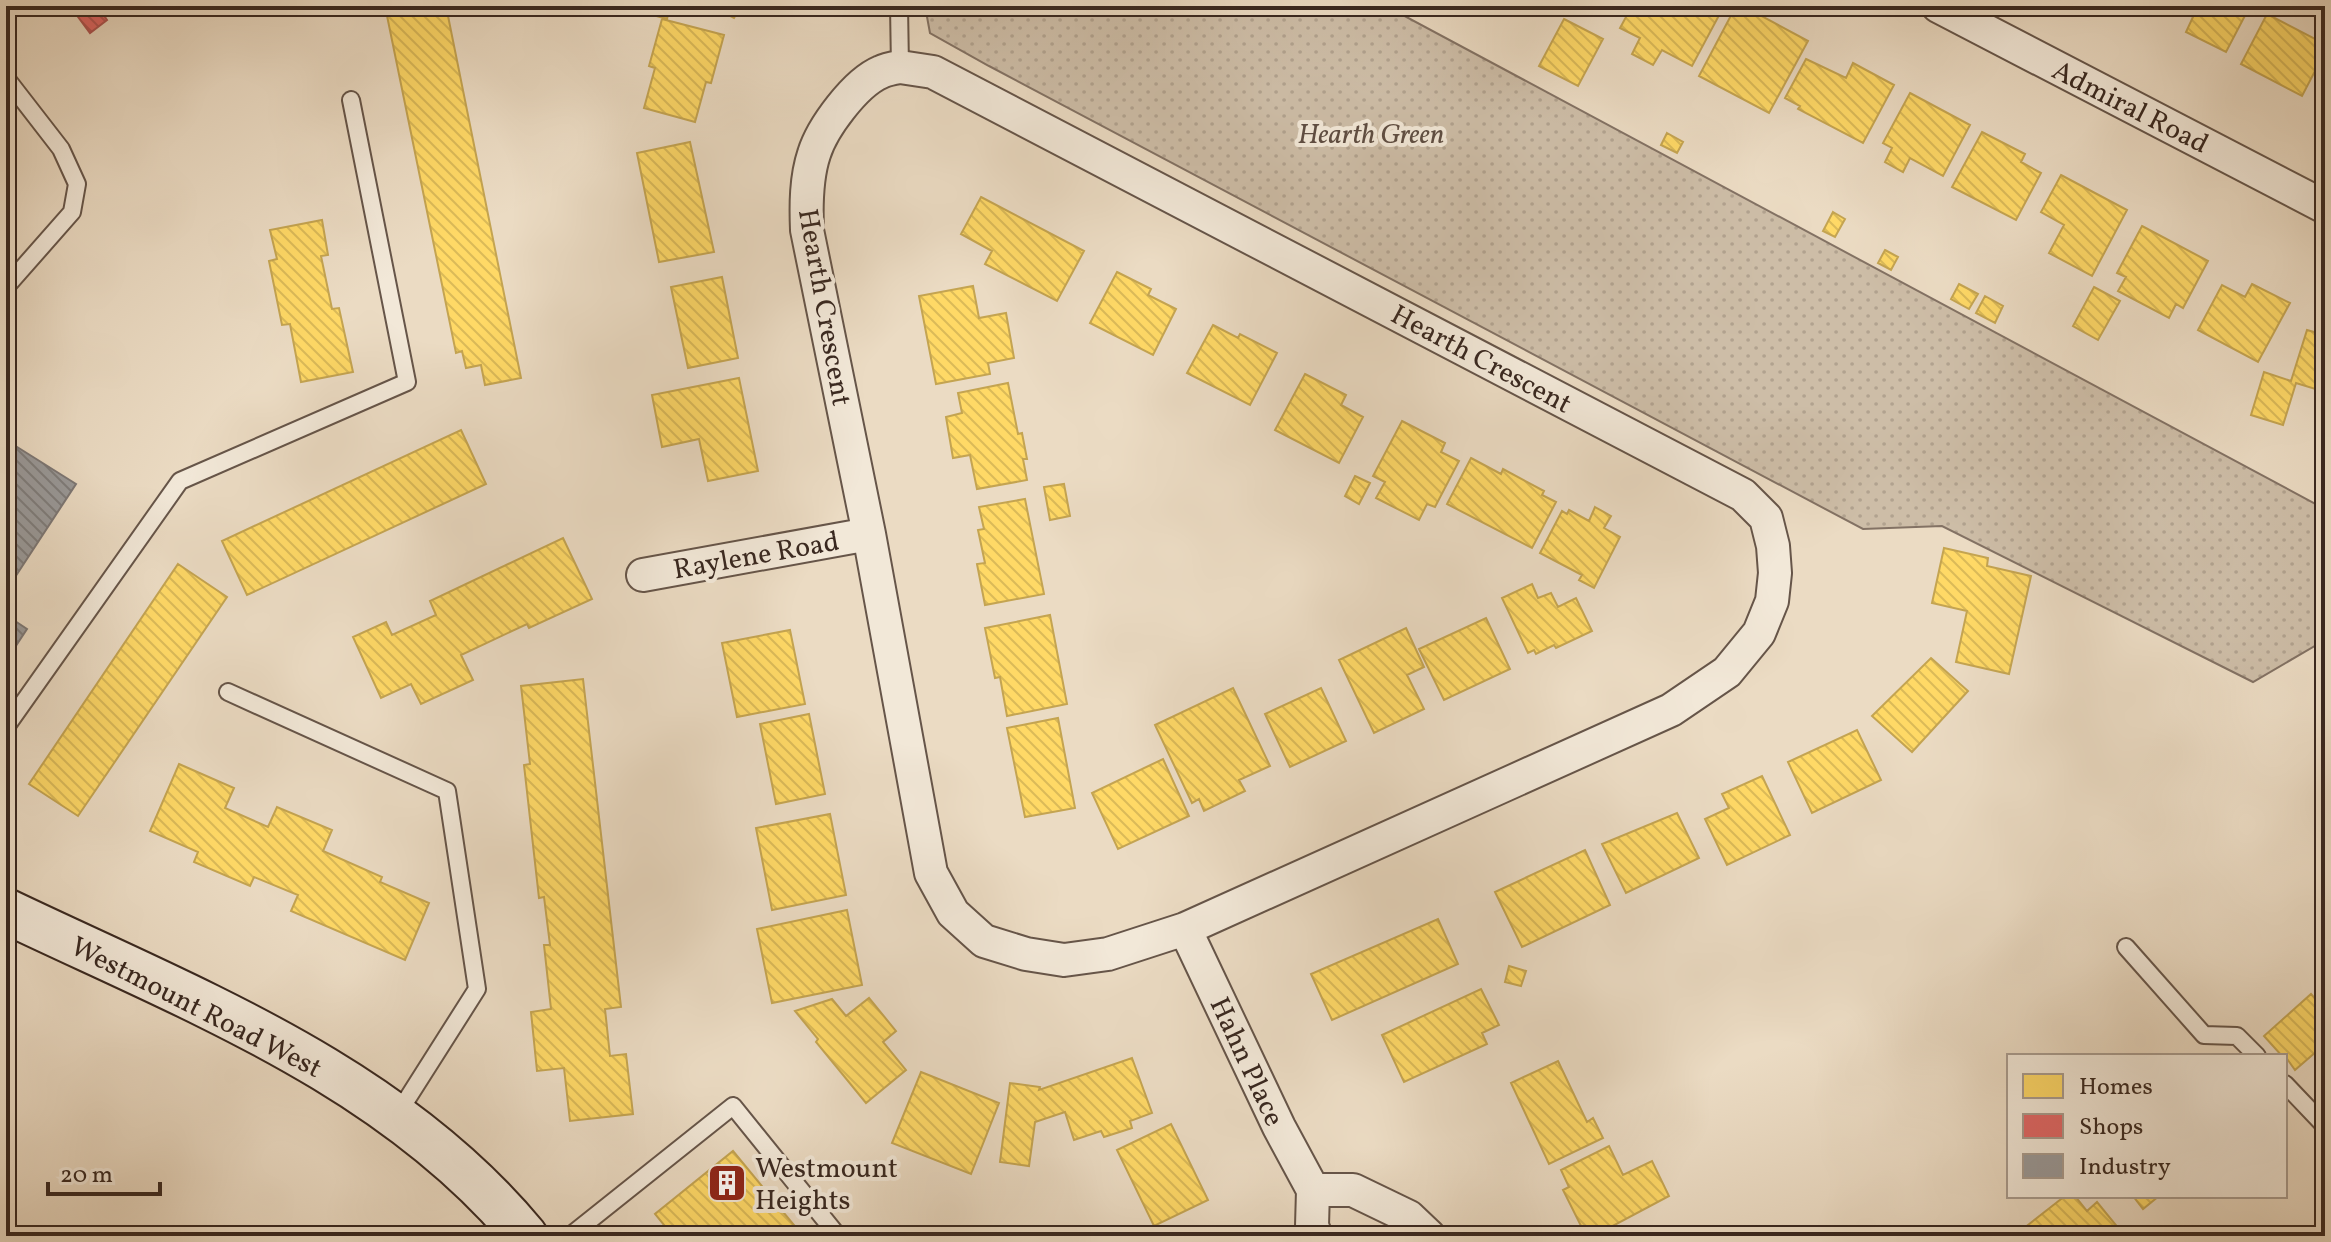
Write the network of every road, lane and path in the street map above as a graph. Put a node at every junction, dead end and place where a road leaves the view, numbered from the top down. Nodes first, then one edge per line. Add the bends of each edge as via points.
1 (899, 6) edge
2 (1938, 6) edge
3 (900, 67) junction
4 (6, 78) edge
5 (351, 100) dead end
6 (2325, 207) edge
7 (6, 287) edge
8 (869, 534) junction
9 (643, 575) dead end
10 (228, 692) dead end
11 (6, 727) edge
12 (6, 911) edge
13 (1185, 929) junction
14 (2126, 947) dead end
15 (2255, 1054) edge
16 (2287, 1086) edge
17 (397, 1115) junction
18 (2325, 1126) edge
19 (1313, 1190) junction
20 (525, 1236) edge
21 (570, 1236) edge
22 (838, 1236) edge
23 (1316, 1236) edge
24 (1429, 1236) edge

1 - 3 lane
2 - 6 street, Admiral Road
3 - 8 street, Hearth Crescent via 880,72 831,122 814,153 806,195 807,230
3 - 13 street, Hearth Crescent via 947,79 1743,495 1766,518 1775,573 1772,601 1759,633 1727,672 1671,710
4 - 7 lane via 61,149 77,184 72,212
5 - 11 lane via 407,382 180,481
8 - 9 street, Raylene Road
8 - 13 street, Hearth Crescent via 931,873 953,913 984,941 1064,960 1108,954
10 - 17 lane via 447,791 477,989
12 - 17 main road, Westmount Road West via 290,1048
13 - 19 street, Hahn Place
14 - 15 lane via 2204,1035 2237,1036
16 - 18 lane
17 - 20 main road, Westmount Road West via 493,1197
19 - 23 street, Hahn Place
19 - 24 street via 1353,1190 1409,1217
21 - 22 lane via 733,1106

